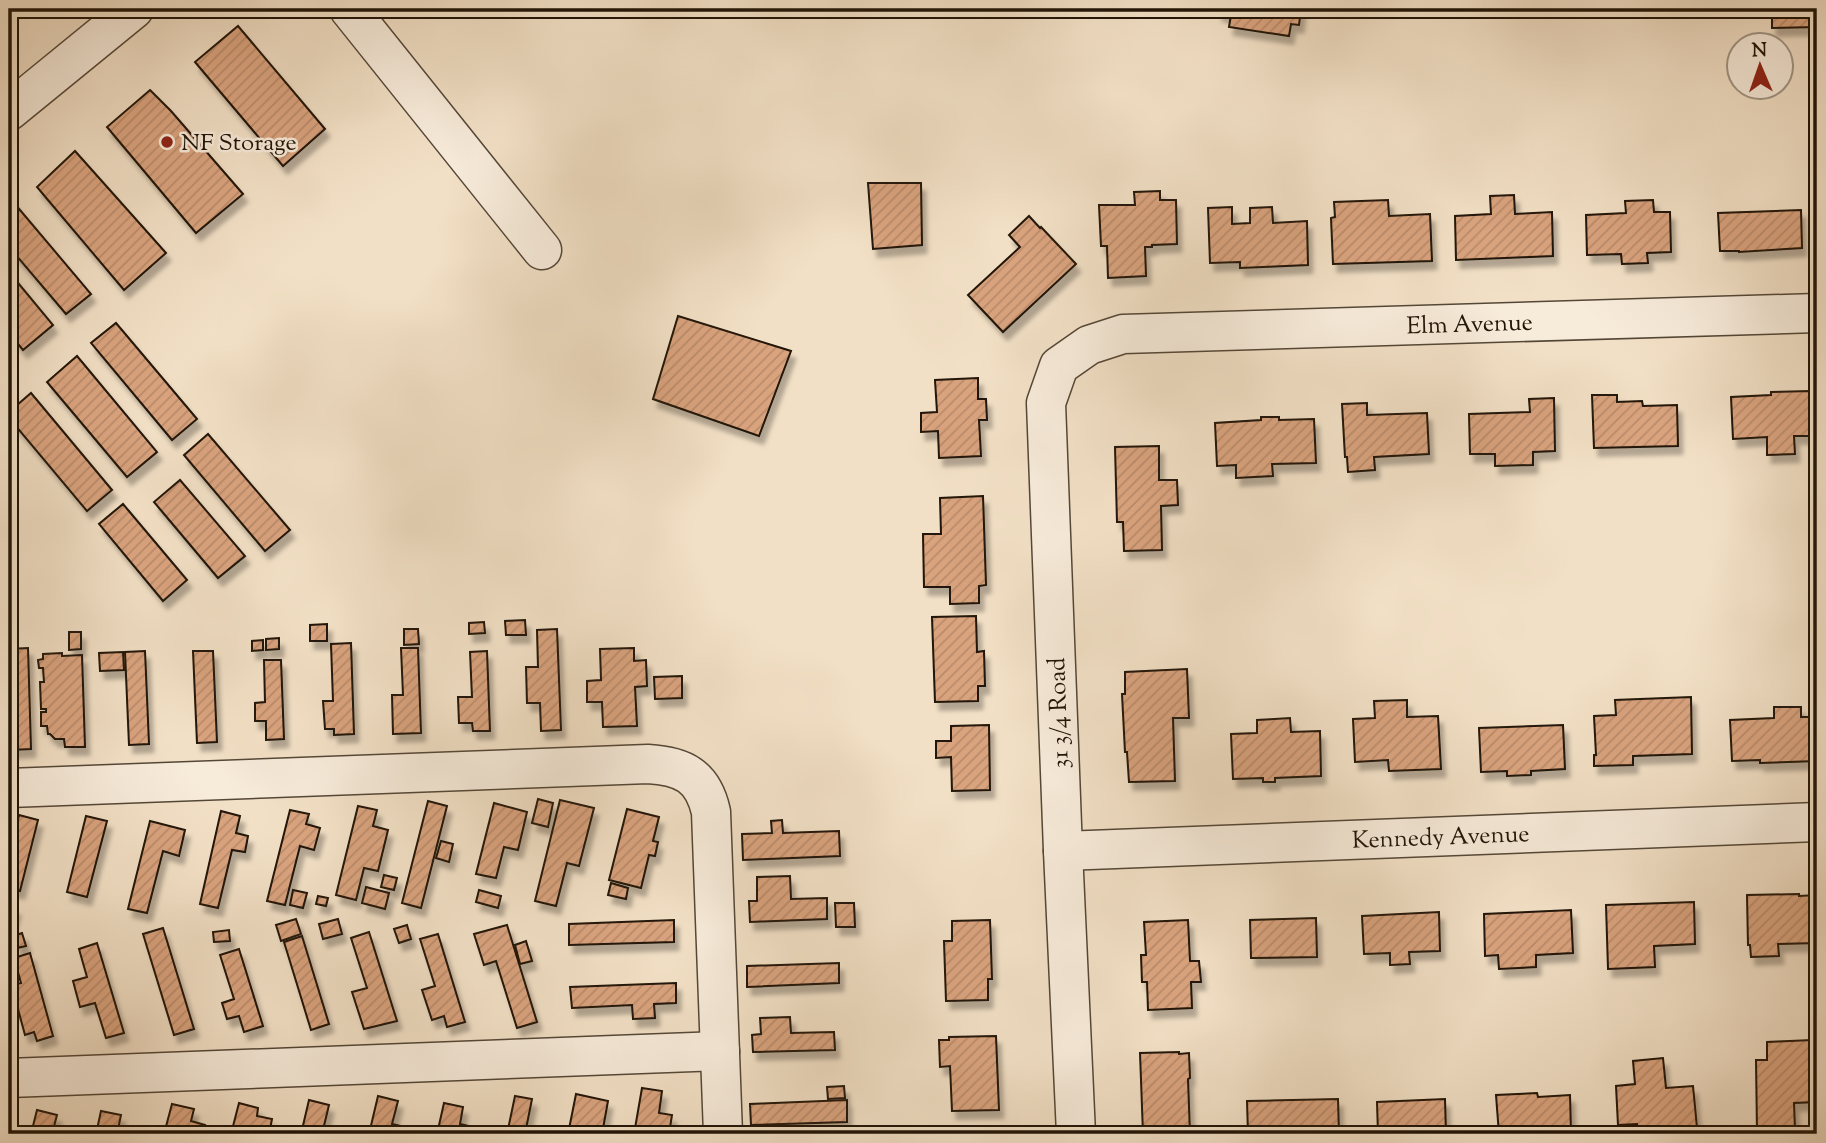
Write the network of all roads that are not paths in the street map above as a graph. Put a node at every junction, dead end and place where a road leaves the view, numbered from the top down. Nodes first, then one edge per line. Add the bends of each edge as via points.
1 (134, 9) edge
2 (349, 9) edge
3 (9, 111) edge
4 (542, 250) dead end
5 (1817, 313) edge
6 (1123, 334) joint
7 (9, 788) edge
8 (1817, 822) edge
9 (1063, 851) junction
10 (720, 1051) junction
11 (9, 1078) edge
12 (723, 1134) edge
13 (1076, 1134) edge

1 - 3 street
2 - 4 street
5 - 6 street, Elm Avenue
6 - 9 street, 31 3/4 Road via 1089,345 1059,366 1046,403
7 - 10 street via 672,766 691,775 704,792 710,812
8 - 9 street, Kennedy Avenue
9 - 13 street, 31 3/4 Road
10 - 11 street
10 - 12 street

